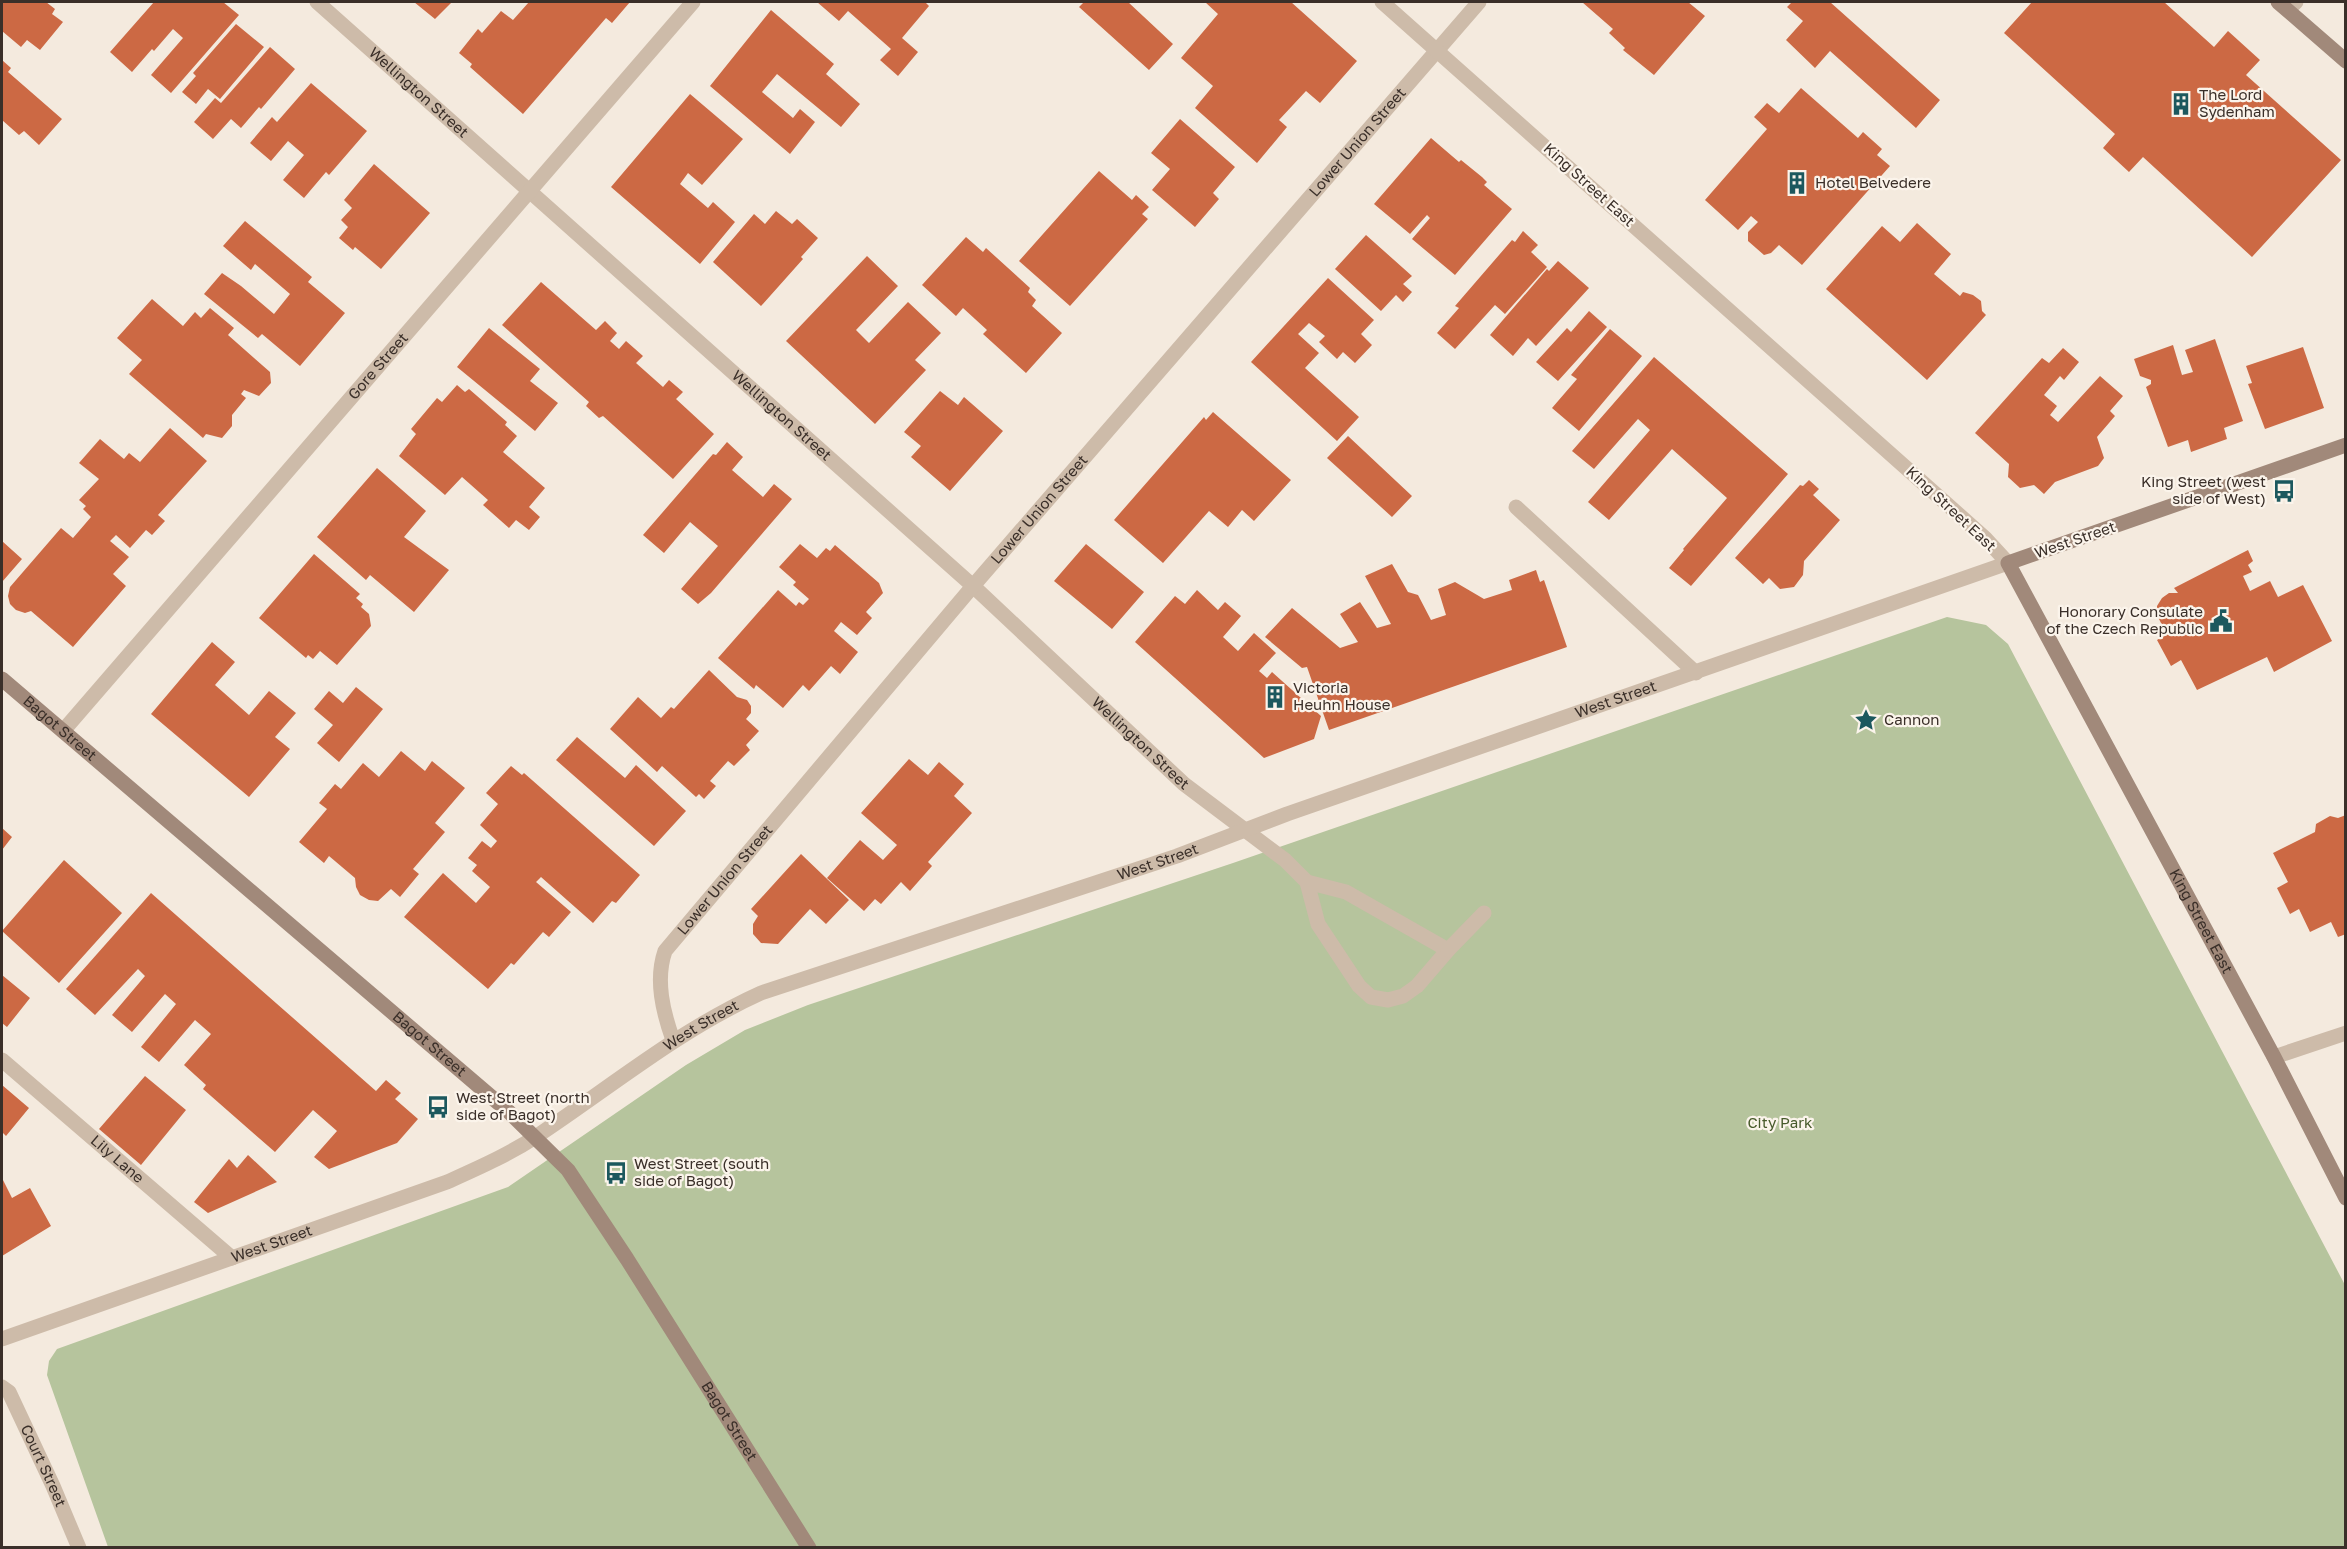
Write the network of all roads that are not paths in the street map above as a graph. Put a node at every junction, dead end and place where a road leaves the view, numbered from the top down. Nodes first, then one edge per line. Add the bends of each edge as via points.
1 (317, 2) edge
2 (693, 2) edge
3 (1382, 2) edge
4 (1479, 2) edge
5 (2288, 4) edge
6 (1436, 49) junction
7 (2346, 61) edge
8 (530, 190) junction
9 (2346, 445) edge
10 (1516, 507) dead end
11 (2008, 563) junction
12 (973, 586) junction
13 (1696, 673) junction
14 (2, 678) edge
15 (63, 731) junction
16 (1245, 830) junction
17 (1307, 882) junction
18 (1484, 913) dead end
19 (1448, 950) junction
20 (2346, 1033) edge
21 (673, 1040) junction
22 (2274, 1057) junction
23 (2, 1060) edge
24 (535, 1137) junction
25 (2346, 1198) edge
26 (232, 1258) junction
27 (2, 1339) edge
28 (2, 1387) edge
29 (79, 1548) edge
30 (809, 1548) edge

1 - 8 street, Wellington Street
2 - 8 street, Gore Street
3 - 6 street, King Street East
4 - 6 street, Lower Union Street
5 - 7 main road
6 - 11 street, King Street East via 1985,538
6 - 12 street, Lower Union Street
8 - 12 street, Wellington Street
8 - 15 street, Gore Street
9 - 11 main road, West Street
10 - 13 street
11 - 13 street, West Street
11 - 22 main road, King Street East
12 - 16 street, Wellington Street via 1184,784
12 - 21 street, Lower Union Street via 665,951 661,960 662,1005
13 - 16 street, West Street
14 - 15 main road, Bagot Street
15 - 24 main road, Bagot Street
16 - 17 street, Wellington Street via 1286,860
16 - 21 street, West Street via 1177,856 795,981 729,1008
17 - 19 street via 1346,892
17 - 19 street via 1318,924 1359,987 1371,997 1388,1000 1403,996 1417,987
18 - 19 street
20 - 22 street
21 - 24 street, West Street
22 - 25 main road, King Street East
23 - 26 street, Lily Lane
24 - 26 street, West Street via 447,1182
24 - 30 main road, Bagot Street via 568,1170 608,1229
26 - 27 street, West Street
28 - 29 street, Court Street via 9,1392

